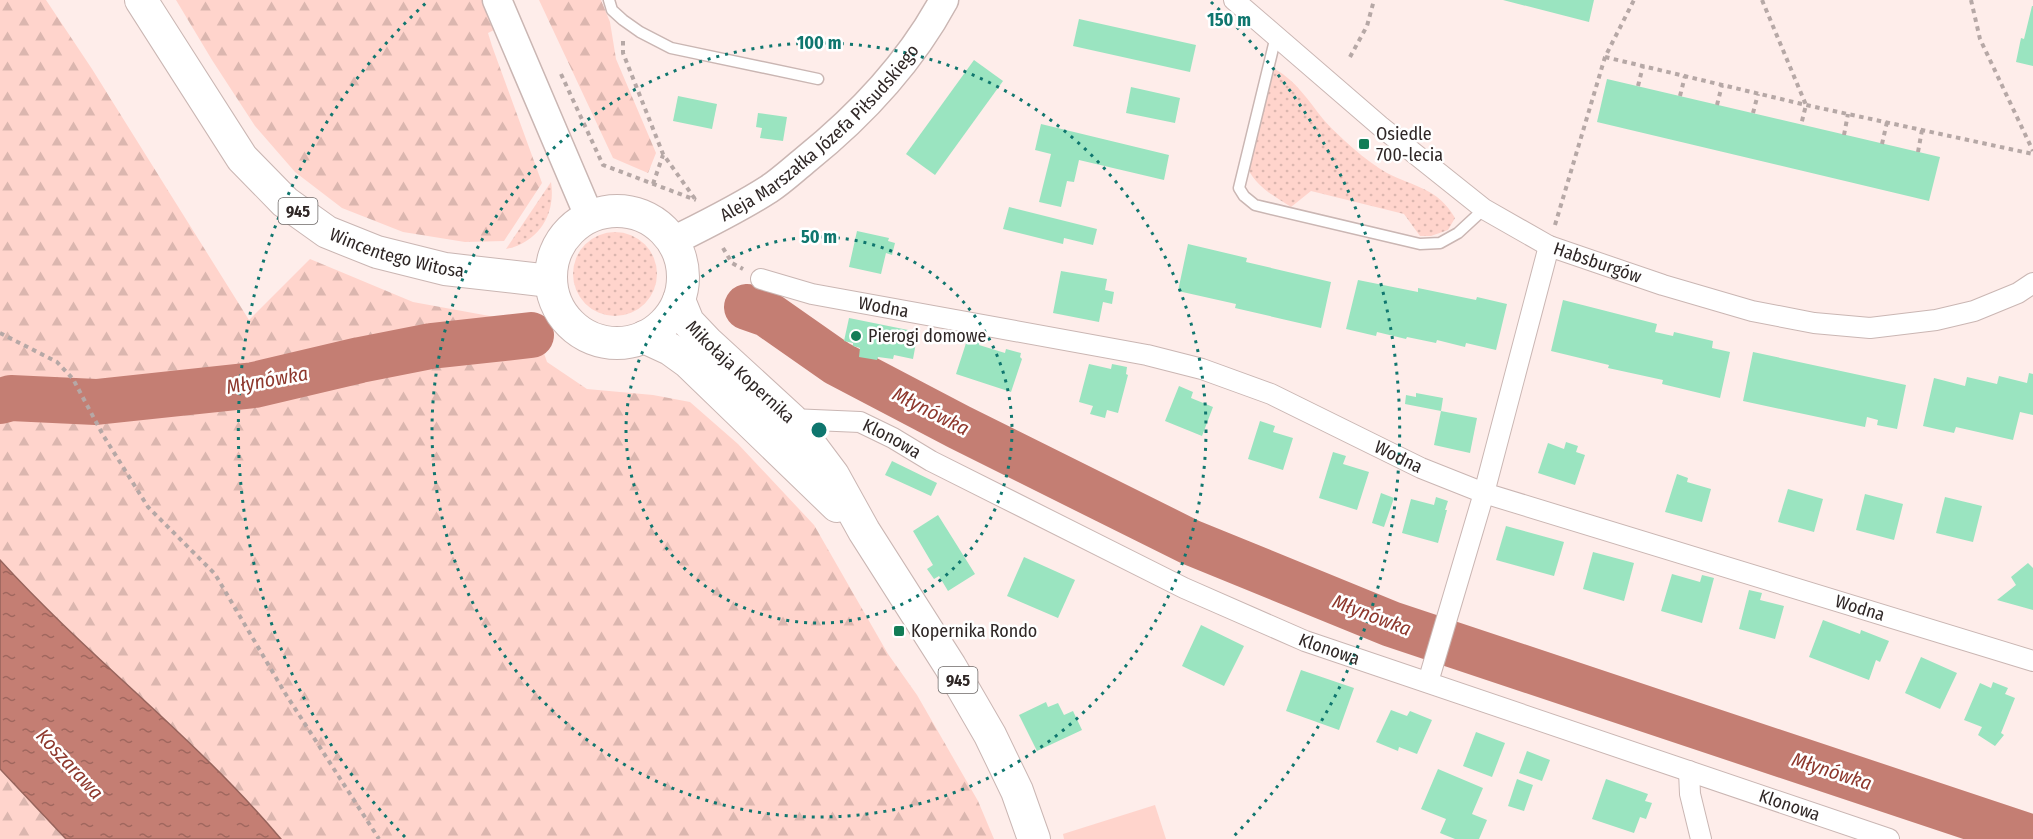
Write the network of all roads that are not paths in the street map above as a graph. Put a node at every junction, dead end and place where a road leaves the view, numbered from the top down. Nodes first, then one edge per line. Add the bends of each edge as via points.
1 (141, 0) edge
2 (497, 0) edge
3 (609, 0) edge
4 (944, 0) edge
5 (1234, 0) edge
6 (1276, 36) junction
7 (818, 79) dead end
8 (1484, 208) junction
9 (589, 216) junction
10 (672, 241) junction
11 (1549, 246) junction
12 (761, 279) dead end
13 (550, 281) junction
14 (2033, 283) edge
15 (679, 300) junction
16 (644, 337) junction
17 (791, 419) junction
18 (1484, 493) junction
19 (864, 531) junction
20 (2033, 661) edge
21 (1428, 682) junction
22 (1689, 771) junction
23 (1034, 839) edge
24 (1701, 839) edge
25 (1888, 839) edge

1 - 13 main road, Wincentego Witosa / 945 via 242,158 285,202 327,232 377,252 445,269
2 - 9 street
3 - 7 lane via 612,10 623,20 671,48
4 - 10 street, Aleja Marszałka Józefa Piłsudskiego via 892,76 826,143 772,188
5 - 6 street, Habsburgów
6 - 8 street, Habsburgów via 1380,126
6 - 8 lane via 1239,188 1244,196 1255,205 1420,244 1440,243 1458,233
8 - 11 street, Habsburgów
9 - 10 main road via 626,211 645,216
9 - 13 main road via 572,227 560,243 552,261
10 - 15 main road via 681,260
11 - 14 street, Habsburgów via 1752,311 1814,323 1870,328 1936,321 1974,311
11 - 18 street
12 - 18 street, Wodna via 812,294 1202,369 1271,394 1421,468
13 - 16 main road via 555,302 566,320 583,333 603,342 624,343
15 - 16 main road via 659,328
15 - 17 main road, Mikołaja Kopernika / 945 via 688,322
16 - 19 main road, Mikołaja Kopernika / 945 via 688,362
17 - 19 main road, Mikołaja Kopernika / 945 via 833,475
17 - 21 street, Klonowa via 860,423 1184,588 1305,641
18 - 20 street, Wodna
18 - 21 street
19 - 23 main road, Mikołaja Kopernika / 945 via 990,735 1017,791
21 - 22 street, Klonowa
22 - 24 street via 1690,794
22 - 25 street, Klonowa

